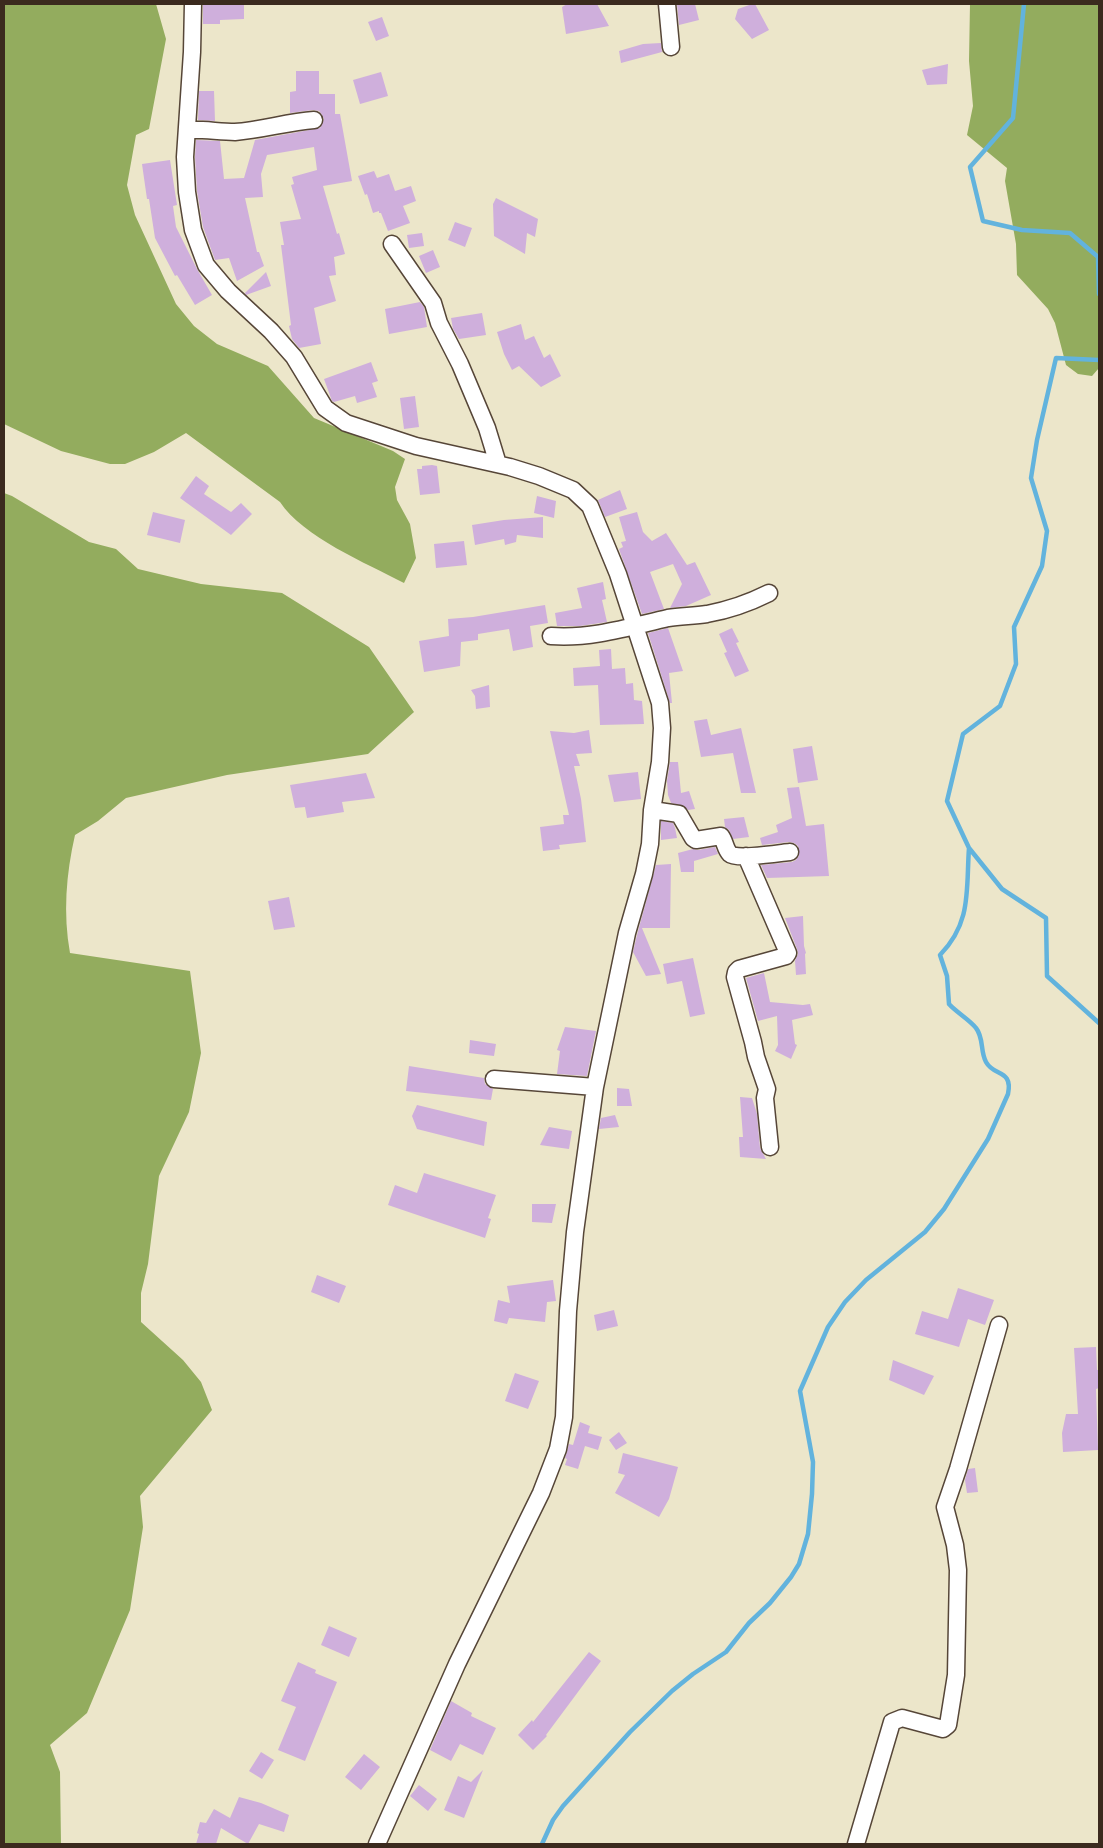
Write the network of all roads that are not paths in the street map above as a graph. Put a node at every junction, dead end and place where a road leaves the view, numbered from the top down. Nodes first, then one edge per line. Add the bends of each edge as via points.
1 (193, 4) edge
2 (667, 4) edge
3 (671, 47) dead end
4 (314, 120) dead end
5 (187, 130) junction
6 (392, 244) dead end
7 (498, 464) junction
8 (768, 594) dead end
9 (634, 627) junction
10 (551, 636) dead end
11 (652, 810) junction
12 (790, 852) dead end
13 (746, 856) junction
14 (494, 1079) dead end
15 (595, 1087) junction
16 (770, 1147) dead end
17 (999, 1325) dead end
18 (377, 1844) edge
19 (856, 1844) edge

1 - 5 street
2 - 3 street
4 - 5 street via 234,132
5 - 7 street via 187,192 193,230 206,265 294,357 325,408 346,423 381,435
6 - 7 street via 433,303 487,428
7 - 9 street via 573,490 590,506 618,574
8 - 9 street via 728,609
9 - 10 street via 587,636
9 - 11 street via 660,703 660,762
11 - 13 street via 678,814 693,838 721,836 729,853
11 - 15 street via 644,874 627,933
12 - 13 street
13 - 16 street via 788,953 739,969 735,977 767,1089
14 - 15 street
15 - 18 street via 575,1232 564,1417 558,1449 541,1493 456,1664
17 - 19 street via 945,1507 958,1570 956,1675 948,1725 943,1730 902,1718 892,1722

